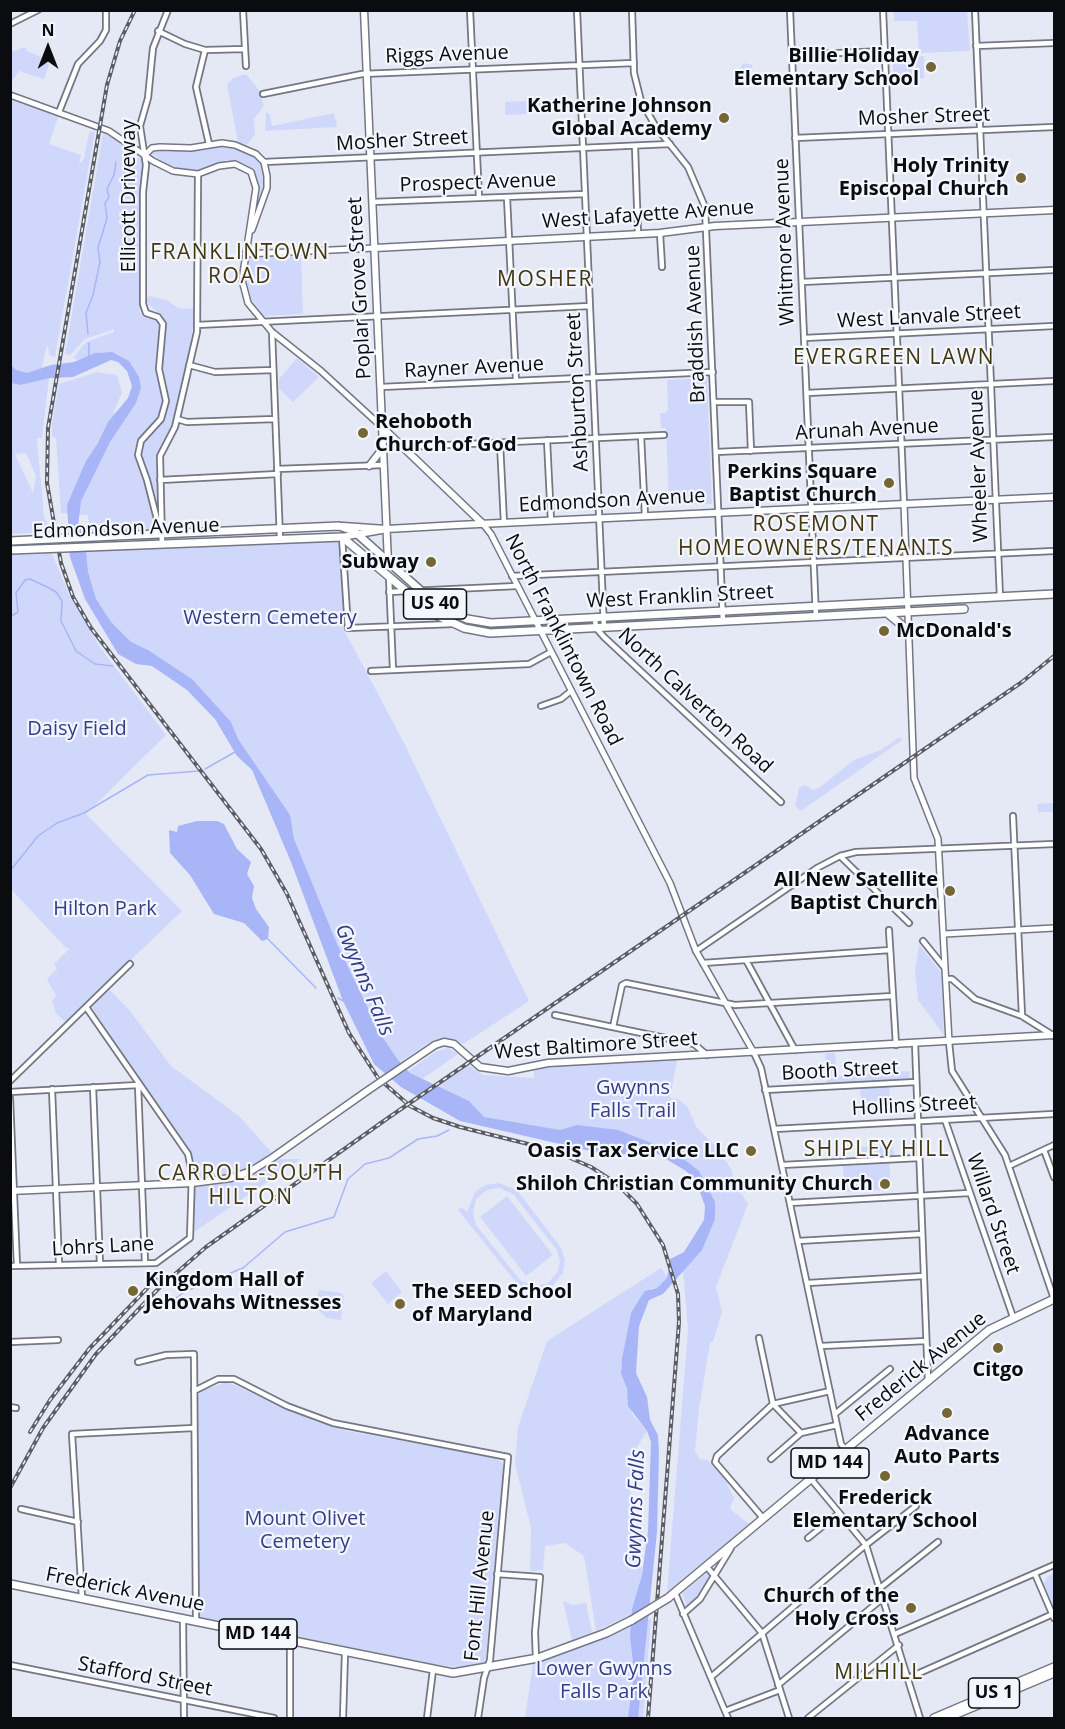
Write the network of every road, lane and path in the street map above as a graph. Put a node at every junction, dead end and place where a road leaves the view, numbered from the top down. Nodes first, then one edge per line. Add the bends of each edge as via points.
1 (38, 10) edge
2 (106, 10) edge
3 (168, 10) edge
4 (243, 10) edge
5 (364, 10) edge
6 (470, 10) edge
7 (577, 10) edge
8 (632, 10) edge
9 (790, 10) edge
10 (883, 10) edge
11 (975, 10) edge
12 (10, 24) edge
13 (158, 31) junction
14 (1054, 42) edge
15 (976, 46) junction
16 (245, 49) junction
17 (205, 50) junction
18 (885, 51) junction
19 (792, 55) junction
20 (634, 63) junction
21 (579, 65) junction
22 (246, 66) dead end
23 (473, 69) junction
24 (367, 74) junction
25 (263, 94) dead end
26 (10, 95) edge
27 (59, 112) junction
28 (1054, 127) edge
29 (980, 130) junction
30 (888, 134) junction
31 (795, 138) junction
32 (208, 144) junction
33 (670, 144) junction
34 (635, 146) junction
35 (583, 148) junction
36 (477, 153) junction
37 (145, 155) junction
38 (370, 157) junction
39 (264, 162) junction
40 (198, 174) junction
41 (585, 194) junction
42 (479, 198) junction
43 (507, 198) junction
44 (372, 202) junction
45 (1054, 210) edge
46 (984, 214) junction
47 (892, 218) junction
48 (799, 222) junction
49 (707, 227) junction
50 (660, 233) junction
51 (638, 234) junction
52 (587, 237) junction
53 (248, 240) junction
54 (509, 241) junction
55 (375, 248) junction
56 (245, 254) junction
57 (662, 267) dead end
58 (1054, 270) edge
59 (986, 273) junction
60 (894, 278) junction
61 (802, 282) junction
62 (590, 306) junction
63 (512, 310) junction
64 (377, 316) junction
65 (262, 322) junction
66 (197, 325) junction
67 (1054, 326) edge
68 (988, 329) junction
69 (272, 332) junction
70 (896, 334) junction
71 (804, 338) junction
72 (189, 365) junction
73 (273, 369) junction
74 (713, 372) junction
75 (592, 377) junction
76 (516, 381) junction
77 (1054, 381) edge
78 (991, 384) junction
79 (381, 387) junction
80 (899, 388) junction
81 (807, 393) junction
82 (714, 402) junction
83 (275, 418) junction
84 (177, 419) junction
85 (382, 428) junction
86 (664, 435) dead end
87 (641, 436) junction
88 (1054, 437) edge
89 (596, 438) junction
90 (547, 440) junction
91 (993, 440) junction
92 (500, 443) junction
93 (901, 444) junction
94 (403, 447) junction
95 (383, 448) junction
96 (809, 448) junction
97 (751, 451) junction
98 (716, 452) junction
99 (384, 465) junction
100 (369, 466) junction
101 (277, 472) junction
102 (160, 480) junction
103 (1054, 497) edge
104 (996, 499) junction
105 (904, 504) junction
106 (812, 508) junction
107 (719, 512) junction
108 (645, 516) junction
109 (599, 518) junction
110 (551, 521) junction
111 (504, 523) junction
112 (483, 524) junction
113 (339, 526) junction
114 (280, 529) junction
115 (387, 529) junction
116 (162, 535) junction
117 (358, 535) junction
118 (342, 537) junction
119 (280, 539) junction
120 (10, 541) edge
121 (162, 545) junction
122 (10, 550) edge
123 (1054, 550) edge
124 (998, 553) junction
125 (906, 558) junction
126 (814, 562) junction
127 (388, 564) junction
128 (721, 566) junction
129 (602, 572) junction
130 (512, 576) junction
131 (389, 577) junction
132 (517, 586) junction
133 (418, 590) junction
134 (405, 591) junction
135 (390, 592) junction
136 (1054, 594) edge
137 (1000, 597) junction
138 (957, 599) junction
139 (908, 602) junction
140 (816, 607) junction
141 (964, 609) dead end
142 (723, 611) junction
143 (908, 612) junction
144 (887, 613) junction
145 (816, 617) junction
146 (595, 618) junction
147 (604, 618) junction
148 (535, 621) junction
149 (723, 622) junction
150 (453, 624) junction
151 (391, 628) junction
152 (600, 628) junction
153 (540, 631) junction
154 (909, 631) junction
155 (550, 652) junction
156 (393, 670) junction
157 (371, 671) dead end
158 (571, 691) junction
159 (541, 706) dead end
160 (781, 802) dead end
161 (1013, 816) dead end
162 (1054, 844) edge
163 (1015, 846) junction
164 (939, 849) junction
165 (840, 855) junction
166 (909, 923) dead end
167 (1054, 928) edge
168 (889, 930) dead end
169 (1018, 930) junction
170 (944, 934) junction
171 (923, 941) dead end
172 (890, 950) junction
173 (696, 951) junction
174 (746, 960) junction
175 (703, 963) junction
176 (130, 964) dead end
177 (945, 968) junction
178 (946, 979) junction
179 (893, 996) junction
180 (725, 1003) junction
181 (770, 1004) junction
182 (86, 1007) junction
183 (555, 1015) dead end
184 (1022, 1016) junction
185 (614, 1027) junction
186 (1054, 1035) edge
187 (949, 1042) junction
188 (915, 1043) junction
189 (896, 1045) junction
190 (795, 1050) junction
191 (754, 1053) junction
192 (706, 1055) junction
193 (10, 1081) edge
194 (916, 1082) junction
195 (138, 1085) junction
196 (93, 1087) junction
197 (52, 1089) junction
198 (765, 1090) junction
199 (10, 1092) edge
200 (10, 1098) edge
201 (1054, 1114) edge
202 (983, 1118) junction
203 (945, 1120) junction
204 (918, 1121) junction
205 (774, 1129) junction
206 (1054, 1145) edge
207 (1044, 1150) junction
208 (919, 1158) junction
209 (782, 1166) junction
210 (1009, 1166) junction
211 (1054, 1177) edge
212 (192, 1183) junction
213 (142, 1185) junction
214 (97, 1187) junction
215 (56, 1189) junction
216 (12, 1191) edge
217 (969, 1193) junction
218 (921, 1196) junction
219 (790, 1203) junction
220 (922, 1234) junction
221 (798, 1241) junction
222 (145, 1263) junction
223 (58, 1264) junction
224 (100, 1264) junction
225 (10, 1266) edge
226 (17, 1266) junction
227 (924, 1276) junction
228 (808, 1283) junction
229 (1054, 1299) edge
230 (1013, 1317) junction
231 (759, 1338) dead end
232 (58, 1340) dead end
233 (926, 1341) junction
234 (10, 1342) edge
235 (821, 1346) junction
236 (138, 1362) dead end
237 (890, 1369) dead end
238 (928, 1381) junction
239 (194, 1391) junction
240 (830, 1391) junction
241 (773, 1404) junction
242 (835, 1414) junction
243 (837, 1425) junction
244 (194, 1428) junction
245 (801, 1434) junction
246 (846, 1450) junction
247 (771, 1459) dead end
248 (811, 1479) junction
249 (916, 1506) dead end
250 (21, 1509) dead end
251 (839, 1513) junction
252 (764, 1519) junction
253 (78, 1522) junction
254 (808, 1538) dead end
255 (938, 1542) dead end
256 (734, 1544) junction
257 (866, 1545) junction
258 (1054, 1565) edge
259 (707, 1567) junction
260 (497, 1574) junction
261 (1035, 1574) junction
262 (715, 1577) junction
263 (10, 1584) edge
264 (880, 1588) junction
265 (672, 1596) junction
266 (82, 1598) junction
267 (883, 1598) junction
268 (683, 1614) junction
269 (1054, 1616) edge
270 (183, 1619) junction
271 (196, 1622) junction
272 (762, 1633) junction
273 (895, 1634) junction
274 (290, 1641) junction
275 (899, 1645) junction
276 (345, 1652) junction
277 (536, 1659) junction
278 (10, 1665) edge
279 (1054, 1667) edge
280 (488, 1669) junction
281 (433, 1670) junction
282 (1054, 1673) edge
283 (711, 1677) junction
284 (908, 1678) junction
285 (779, 1687) junction
286 (184, 1699) junction
287 (725, 1711) junction
288 (184, 1719) edge
289 (273, 1719) edge
290 (290, 1719) edge
291 (343, 1719) edge
292 (427, 1719) edge
293 (478, 1719) edge
294 (728, 1719) edge
295 (789, 1719) edge
296 (808, 1719) edge
297 (920, 1719) edge
298 (934, 1719) edge
299 (947, 1719) edge

1 - 12 street
2 - 27 street via 104,35 78,64
3 - 13 street, Ellicott Driveway
4 - 16 street
5 - 24 main road, Poplar Grove Street
6 - 23 street
7 - 21 street, Ashburton Street
8 - 20 street, Braddish Avenue
9 - 19 street, Whitmore Avenue
10 - 18 street
11 - 15 street, Wheeler Avenue
13 - 17 street
13 - 37 street, Ellicott Driveway via 148,98 140,120
14 - 15 street
15 - 29 street, Wheeler Avenue
16 - 17 street
16 - 22 street
17 - 32 street via 196,87
18 - 19 street
18 - 30 street
19 - 31 street, Whitmore Avenue
20 - 21 street, Riggs Avenue
20 - 33 street, Braddish Avenue via 641,100
21 - 23 street, Riggs Avenue
21 - 35 street, Ashburton Street
23 - 24 street, Riggs Avenue
23 - 36 street
24 - 25 street, Riggs Avenue
24 - 38 main road, Poplar Grove Street
26 - 27 street, North Franklintown Road
27 - 37 street, North Franklintown Road via 117,135
28 - 29 street, Mosher Street
29 - 30 street, Mosher Street
29 - 46 street, Wheeler Avenue
30 - 31 street, Mosher Street
30 - 47 street
31 - 48 street, Whitmore Avenue
32 - 37 street via 191,148 155,147
32 - 39 street via 235,145
33 - 34 street, Mosher Street
33 - 49 street, Braddish Avenue via 699,187
34 - 35 street, Mosher Street
34 - 51 street
35 - 36 street, Mosher Street
35 - 41 street, Ashburton Street
36 - 38 street, Mosher Street
36 - 42 street
37 - 40 street, North Franklintown Road via 173,171
37 - 116 street, Ellicott Driveway via 143,304 146,313 158,316 163,324 159,369 166,401 161,419 141,441 138,455
38 - 39 street, Mosher Street
38 - 44 main road, Poplar Grove Street
39 - 53 street, North Franklintown Road via 267,188
40 - 53 street, North Franklintown Road via 230,164 251,171 256,188
40 - 66 street
41 - 43 street, Prospect Avenue
41 - 52 street, Ashburton Street
42 - 43 street, Prospect Avenue
42 - 44 street, Prospect Avenue
43 - 54 street
44 - 55 main road, Poplar Grove Street
45 - 46 main road, West Lafayette Avenue
46 - 47 main road, West Lafayette Avenue
46 - 59 street, Wheeler Avenue
47 - 48 main road, West Lafayette Avenue
47 - 60 street
48 - 49 main road, West Lafayette Avenue
48 - 61 street, Whitmore Avenue
49 - 50 main road, West Lafayette Avenue
49 - 74 street, Braddish Avenue
50 - 51 main road, West Lafayette Avenue
50 - 57 street
51 - 52 main road, West Lafayette Avenue
52 - 54 main road, West Lafayette Avenue
52 - 62 street, Ashburton Street
53 - 56 street, North Franklintown Road
54 - 55 main road, West Lafayette Avenue
54 - 63 street
55 - 56 street, West Lafayette Avenue
55 - 64 main road, Poplar Grove Street
56 - 65 street, North Franklintown Road via 244,295
58 - 59 street
59 - 60 street
59 - 68 street, Wheeler Avenue
60 - 61 street
60 - 70 street
61 - 71 street, Whitmore Avenue
62 - 63 street
62 - 75 street, Ashburton Street
63 - 64 street
63 - 76 street
64 - 65 street
64 - 79 main road, Poplar Grove Street
65 - 66 street
65 - 69 street, North Franklintown Road
66 - 72 street
67 - 68 street, West Lanvale Street
68 - 70 street, West Lanvale Street
68 - 78 street, Wheeler Avenue
69 - 73 street
69 - 85 street, North Franklintown Road
70 - 71 street, West Lanvale Street
70 - 80 street
71 - 81 street, Whitmore Avenue
72 - 73 street via 215,372
72 - 84 street
73 - 83 street
74 - 75 street, Rayner Avenue
74 - 82 street, Braddish Avenue
75 - 76 street, Rayner Avenue
75 - 89 street, Ashburton Street
76 - 79 street, Rayner Avenue
77 - 78 street
78 - 80 street
78 - 91 street, Wheeler Avenue
79 - 85 main road, Poplar Grove Street
80 - 81 street
80 - 93 street
81 - 96 street, Whitmore Avenue
82 - 97 street via 749,402
82 - 98 street, Braddish Avenue
83 - 84 street via 187,422
83 - 101 street
84 - 102 street via 160,456
85 - 94 main road, North Franklintown Road
85 - 95 main road, Poplar Grove Street
86 - 87 street
87 - 89 street
87 - 108 street
88 - 91 street, Arunah Avenue
89 - 90 street
89 - 109 street, Ashburton Street
90 - 92 street
90 - 110 street
91 - 93 street, Arunah Avenue
91 - 104 street, Wheeler Avenue
92 - 94 street
92 - 111 street
93 - 96 street, Arunah Avenue
93 - 105 street
94 - 112 main road, North Franklintown Road
95 - 99 main road, Poplar Grove Street
95 - 100 main road
96 - 97 street, Arunah Avenue
96 - 106 street, Whitmore Avenue
97 - 98 street, Arunah Avenue
98 - 107 street, Braddish Avenue
99 - 100 street
99 - 115 main road, Poplar Grove Street
100 - 101 street
101 - 102 street
101 - 114 street
102 - 116 street
103 - 104 main road, Edmondson Avenue
104 - 105 main road, Edmondson Avenue
104 - 124 street, Wheeler Avenue
105 - 106 main road, Edmondson Avenue
105 - 125 street
106 - 107 main road, Edmondson Avenue
106 - 126 street, Whitmore Avenue
107 - 108 main road, Edmondson Avenue
107 - 128 street, Braddish Avenue
108 - 109 main road, Edmondson Avenue
109 - 110 main road, Edmondson Avenue
109 - 129 street, Ashburton Street
110 - 111 main road, Edmondson Avenue
111 - 112 main road, Edmondson Avenue
112 - 115 main road, Edmondson Avenue
112 - 130 street, North Franklintown Road
113 - 114 main road, Edmondson Avenue / US 40
113 - 115 main road, Edmondson Avenue
113 - 117 main road, West Franklin Street / US 40
114 - 116 main road, Edmondson Avenue / US 40
114 - 119 street
115 - 117 main road, Edmondson Avenue
115 - 127 main road, Poplar Grove Street
116 - 120 main road, Edmondson Avenue / US 40, bridge
116 - 121 street
117 - 118 main road, Edmondson Avenue
117 - 127 main road, West Franklin Street / US 40
118 - 119 main road, Edmondson Avenue
118 - 131 main road, West Franklin Street / US 40
118 - 151 street via 348,628
119 - 121 main road, Edmondson Avenue
121 - 122 main road, Edmondson Avenue, bridge
123 - 124 street
124 - 125 street
124 - 137 street, Wheeler Avenue
125 - 126 street
125 - 139 street
126 - 128 street
126 - 140 street, Whitmore Avenue
127 - 133 main road, West Franklin Street / US 40
128 - 129 street
128 - 142 street, Braddish Avenue
129 - 130 street
129 - 147 street, Ashburton Street
130 - 132 street, North Franklintown Road
131 - 134 main road, West Franklin Street / US 40
131 - 135 street
132 - 133 street
132 - 148 street, North Franklintown Road
133 - 134 street
133 - 148 main road, West Franklin Street / US 40 via 438,606 467,619 491,623
134 - 135 street
134 - 150 main road, West Franklin Street / US 40
135 - 151 street
136 - 137 main road, West Franklin Street / US 40
137 - 138 main road, West Franklin Street / US 40
138 - 139 main road, West Franklin Street / US 40
138 - 143 main road
139 - 140 main road, West Franklin Street / US 40
139 - 143 street
140 - 142 main road, West Franklin Street / US 40
140 - 145 street, Whitmore Avenue
141 - 143 main road, West Franklin Street / US 40
142 - 147 main road, West Franklin Street / US 40
142 - 149 street, Braddish Avenue
143 - 144 main road, West Franklin Street / US 40
143 - 154 street
144 - 145 main road, West Franklin Street / US 40
144 - 154 main road
145 - 149 main road, West Franklin Street / US 40
146 - 147 main road, West Franklin Street / US 40
146 - 148 main road, West Franklin Street / US 40
146 - 152 street, North Calverton Road
147 - 152 street, Ashburton Street
148 - 153 street, North Franklintown Road
149 - 152 main road, West Franklin Street / US 40
150 - 151 street
150 - 153 main road, West Franklin Street / US 40 via 490,633
151 - 156 street
152 - 153 main road, West Franklin Street / US 40
152 - 160 street, North Calverton Road
153 - 155 street, North Franklintown Road
154 - 164 street via 914,778 935,827
155 - 156 street via 529,664
155 - 158 street, North Franklintown Road
156 - 157 street
158 - 159 street
158 - 173 street, North Franklintown Road via 670,883
161 - 163 street
162 - 163 street
163 - 164 street
163 - 169 street
164 - 165 street
164 - 170 street
165 - 166 street
165 - 173 street
167 - 169 street
168 - 172 street
169 - 170 street
169 - 184 street
170 - 177 street
171 - 177 street
172 - 174 street
172 - 179 street
173 - 175 street, North Franklintown Road
174 - 175 street
174 - 181 street
175 - 180 street, North Franklintown Road
176 - 182 street
177 - 178 street
178 - 184 street via 952,979 975,999
178 - 187 street
179 - 181 street
179 - 189 street
180 - 181 street
180 - 185 street via 624,984
180 - 191 street, North Franklintown Road
181 - 190 street
182 - 193 street
182 - 195 street
183 - 185 street
184 - 186 street
185 - 192 street via 694,1044
186 - 187 main road, West Baltimore Street
187 - 188 main road, West Baltimore Street
187 - 202 street via 952,1071
188 - 189 main road, West Baltimore Street
188 - 194 street
189 - 190 main road, West Baltimore Street
190 - 191 main road, West Baltimore Street
191 - 192 main road, West Baltimore Street
191 - 198 street via 759,1059
192 - 212 main road, West Baltimore Street, bridge via 540,1063 500,1071 480,1067 454,1044 444,1042 251,1171 222,1180
194 - 198 street, Booth Street
194 - 204 street
195 - 196 street
195 - 212 street via 188,1154
195 - 213 street
196 - 197 street
196 - 214 street
197 - 199 street
197 - 215 street
198 - 205 street
200 - 216 street
201 - 202 street, Hollins Street
202 - 203 street, Hollins Street
202 - 210 street
203 - 204 street, Hollins Street
203 - 217 street, Willard Street
204 - 205 street, Hollins Street
204 - 208 street
205 - 209 street
206 - 207 street
207 - 210 street
207 - 211 street
208 - 209 street
208 - 218 street
209 - 219 street
210 - 229 street
212 - 213 main road, West Baltimore Street
212 - 222 street, Lohrs Lane via 190,1238 162,1261
213 - 214 main road, West Baltimore Street
213 - 222 street
214 - 215 main road, West Baltimore Street
214 - 224 street
215 - 216 main road, West Baltimore Street
215 - 223 street
216 - 226 street
217 - 218 street
217 - 230 street, Willard Street
218 - 219 street
218 - 220 street
219 - 221 street
220 - 221 street
220 - 227 street
221 - 228 street
222 - 224 street, Lohrs Lane
223 - 224 street, Lohrs Lane
223 - 226 street, Lohrs Lane
225 - 226 street, Lohrs Lane
227 - 228 street
227 - 233 street
228 - 235 street
229 - 230 main road, Frederick Avenue / MD 144
230 - 238 main road, Frederick Avenue / MD 144 via 989,1330
231 - 241 street
232 - 234 street
233 - 235 street
233 - 238 street
235 - 240 street
236 - 239 street via 194,1354
237 - 242 street
238 - 246 main road, Frederick Avenue / MD 144
239 - 244 street
239 - 260 street, Font Hill Avenue via 218,1379 234,1379 287,1406 333,1423 508,1457
240 - 241 street
240 - 242 street
241 - 245 street
241 - 252 street via 715,1462
242 - 243 street
243 - 245 street
243 - 246 street
244 - 253 street via 72,1434
244 - 271 street
245 - 247 street
246 - 248 main road, Frederick Avenue / MD 144
248 - 251 street
248 - 252 main road, Frederick Avenue / MD 144
249 - 257 street
250 - 253 street
251 - 254 street
251 - 257 street
252 - 256 main road, Frederick Avenue / MD 144
253 - 266 street
255 - 264 street
256 - 259 main road, Frederick Avenue / MD 144
256 - 262 street, Frederick Avenue
257 - 264 street
257 - 272 street
258 - 261 street
259 - 262 street
259 - 265 main road, Frederick Avenue / MD 144
260 - 277 street via 540,1577
260 - 280 street, Font Hill Avenue
261 - 269 street
261 - 273 street
262 - 268 street, Frederick Avenue via 700,1599
262 - 272 street
263 - 266 main road, Frederick Avenue / MD 144
264 - 267 street
265 - 268 street
265 - 277 main road, Frederick Avenue / MD 144, bridge via 623,1625
266 - 270 main road, Frederick Avenue / MD 144
267 - 273 street
267 - 285 street
268 - 283 street
269 - 284 street
270 - 271 main road, Frederick Avenue / MD 144
270 - 286 street
271 - 274 main road, Frederick Avenue / MD 144
272 - 283 street
272 - 285 street
273 - 275 street
274 - 276 main road, Frederick Avenue / MD 144
274 - 290 street
275 - 284 street
275 - 296 street
276 - 281 main road, Frederick Avenue / MD 144
276 - 291 street
277 - 280 main road, Frederick Avenue / MD 144
278 - 286 street, Stafford Street
279 - 298 main road, US 1
280 - 281 main road, Frederick Avenue / MD 144
280 - 293 street, Font Hill Avenue
281 - 292 street
282 - 299 main road, US 1
283 - 287 street
284 - 297 street
285 - 287 street
285 - 295 street
286 - 288 street
286 - 289 street, Stafford Street
287 - 294 street

